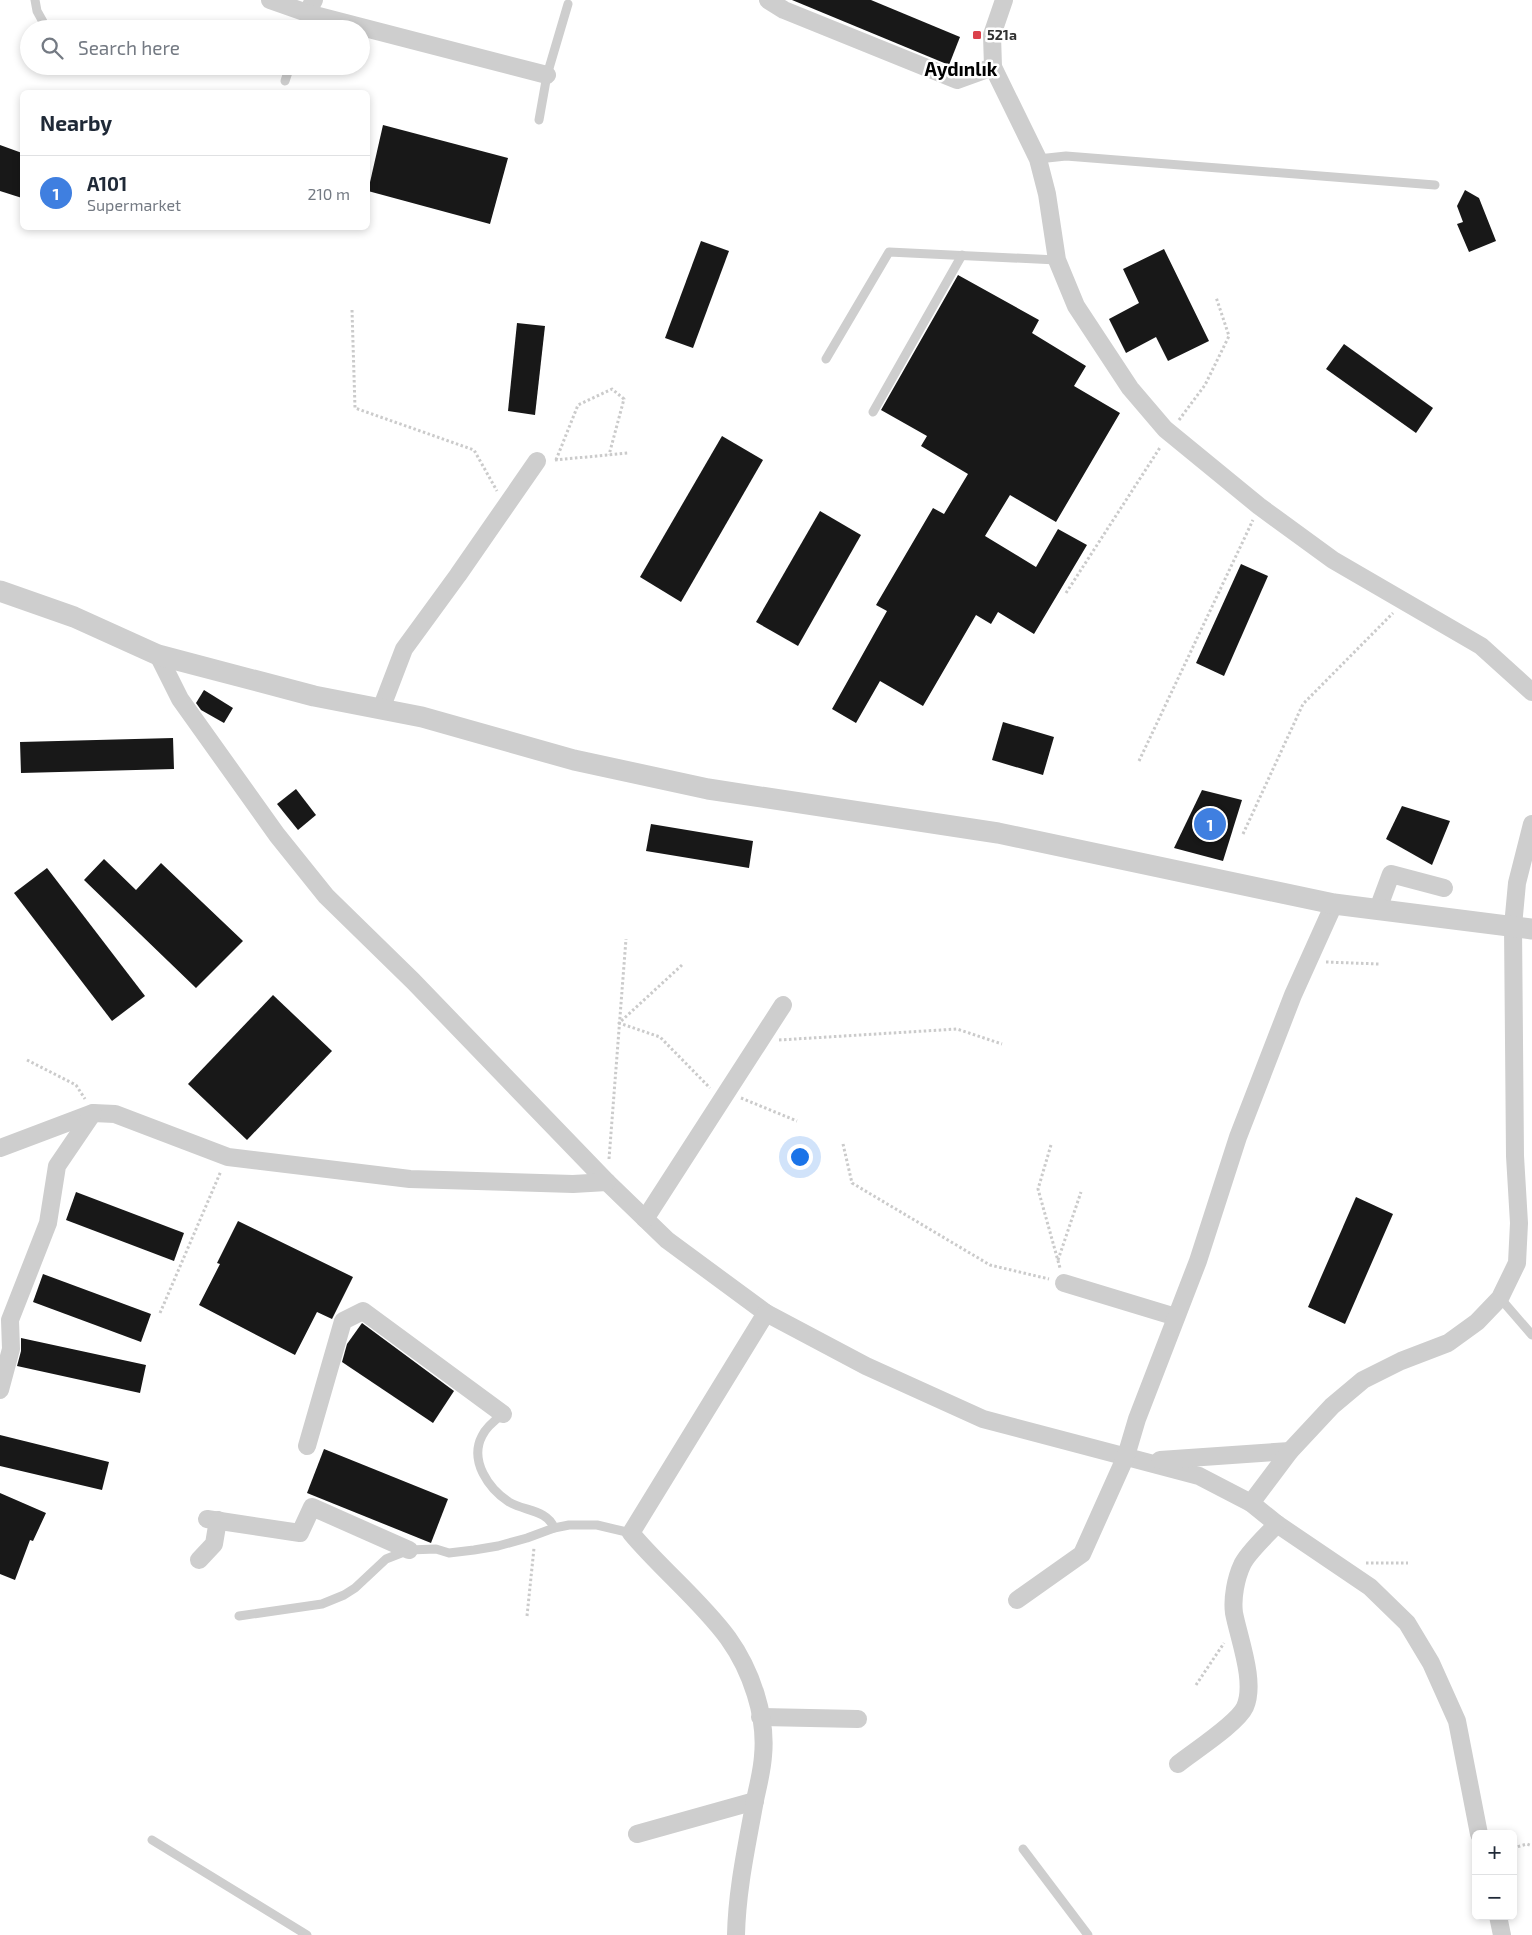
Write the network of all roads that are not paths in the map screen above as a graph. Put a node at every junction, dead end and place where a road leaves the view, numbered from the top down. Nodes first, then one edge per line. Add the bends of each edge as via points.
1 (35, 0) edge
2 (270, 0) edge
3 (768, 0) edge
4 (1004, 0) edge
5 (568, 4) dead end
6 (307, 14) edge
7 (42, 20) edge
8 (331, 20) edge
9 (370, 30) edge
10 (993, 67) junction
11 (287, 75) edge
12 (547, 75) junction
13 (285, 81) dead end
14 (539, 120) dead end
15 (1038, 159) junction
16 (1436, 185) dead end
17 (962, 255) junction
18 (1057, 260) junction
19 (826, 359) dead end
20 (873, 412) dead end
21 (537, 461) road end
22 (0, 591) edge
23 (158, 656) junction
24 (1532, 692) edge
25 (381, 709) junction
26 (1532, 824) edge
27 (1444, 888) dead end
28 (1334, 904) junction
29 (1378, 909) junction
30 (1523, 927) edge
31 (782, 1005) dead end
32 (93, 1112) junction
33 (0, 1148) edge
34 (607, 1182) junction
35 (645, 1219) junction
36 (1532, 1253) edge
37 (1517, 1263) junction
38 (1064, 1282) road end
39 (1500, 1298) junction
40 (766, 1313) junction
41 (1176, 1318) junction
42 (1532, 1335) edge
43 (0, 1390) edge
44 (503, 1414) joint
45 (307, 1446) dead end
46 (1290, 1451) junction
47 (1126, 1456) junction
48 (1147, 1461) junction
49 (1251, 1503) junction
50 (1277, 1524) junction
51 (554, 1528) junction
52 (631, 1532) junction
53 (409, 1550) junction
54 (199, 1560) dead end
55 (1017, 1600) dead end
56 (239, 1616) dead end
57 (760, 1717) junction
58 (858, 1719) dead end
59 (1178, 1764) dead end
60 (755, 1801) junction
61 (1478, 1830) edge
62 (637, 1834) dead end
63 (152, 1840) dead end
64 (1023, 1849) dead end
65 (1499, 1920) edge
66 (307, 1935) edge
67 (736, 1935) edge
68 (1088, 1935) edge
69 (1502, 1935) edge

1 - 7 lane
2 - 6 street
3 - 10 street via 784,10 957,80
4 - 10 street via 992,35
5 - 12 lane
6 - 8 street
9 - 12 street
10 - 15 street
11 - 13 lane
12 - 14 lane
15 - 16 lane via 1066,156
15 - 18 street
17 - 18 lane
17 - 19 lane via 889,252
17 - 20 lane
18 - 24 street via 1076,306 1130,388 1169,433 1333,560 1481,646
21 - 25 street via 404,649
22 - 23 street via 74,617
23 - 25 street via 314,696
23 - 34 street via 180,699 277,835 326,896
25 - 28 street via 422,717 574,760 708,789 998,833
26 - 30 street via 1517,882
27 - 29 street via 1391,874
28 - 29 street
28 - 41 street via 1293,995 1238,1137
29 - 30 street
30 - 37 street via 1516,1156
31 - 35 street
32 - 33 street
32 - 34 street via 115,1114 228,1157 410,1179 573,1184
32 - 43 street via 57,1166 48,1223 10,1320 10,1349
34 - 35 street
35 - 40 street via 667,1240
36 - 37 street
37 - 39 street
38 - 41 street
39 - 42 lane
39 - 46 street via 1478,1322 1448,1343 1363,1380 1332,1406
40 - 47 street via 866,1366 983,1419
40 - 52 street
41 - 47 street
44 - 45 street via 363,1311 343,1321
44 - 51 lane via 482,1436 478,1454 482,1470 501,1495 520,1508 546,1516
46 - 48 street
46 - 49 street
47 - 48 street
47 - 55 street via 1082,1554
48 - 49 street via 1199,1476
49 - 50 street
50 - 59 street via 1243,1563 1235,1588 1234,1611 1248,1689 1245,1707 1233,1722
50 - 61 street via 1370,1587 1407,1623 1431,1663 1457,1721
51 - 52 lane via 598,1525
51 - 53 lane via 498,1546 474,1550
52 - 57 street via 729,1639 755,1692
53 - 54 street via 312,1507 300,1532 213,1519 214,1544
53 - 56 lane via 386,1559 356,1588 334,1600
57 - 58 street
57 - 60 street via 763,1755
60 - 62 street
60 - 67 street via 736,1908
63 - 66 lane
64 - 68 lane
65 - 69 street

